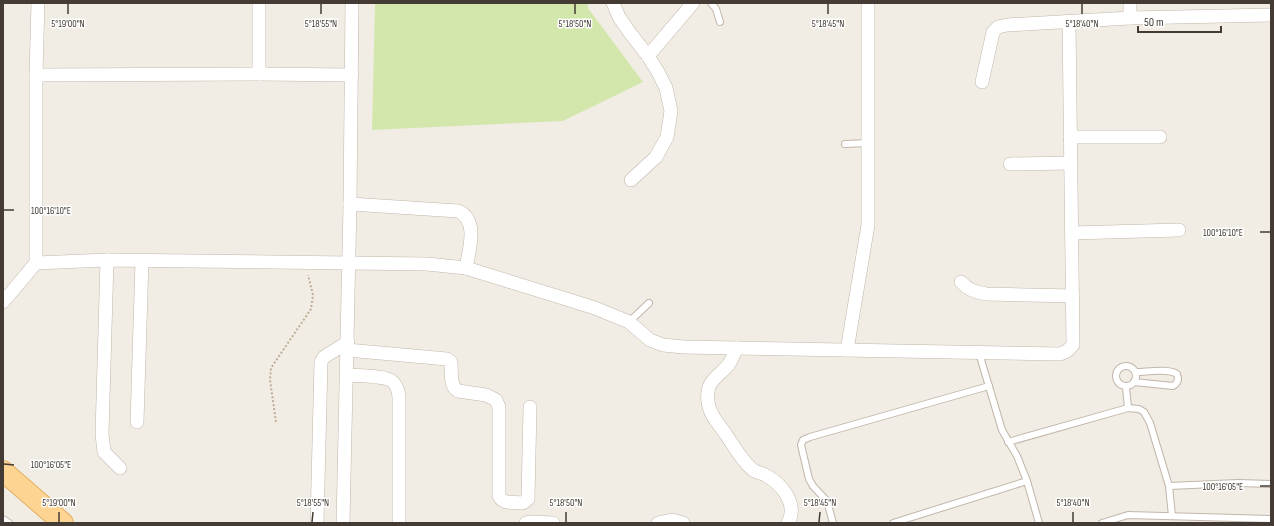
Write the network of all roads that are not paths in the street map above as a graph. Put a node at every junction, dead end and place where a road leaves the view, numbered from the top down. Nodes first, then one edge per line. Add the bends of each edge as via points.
1 (38, 3) edge
2 (260, 3) edge
3 (352, 3) edge
4 (613, 3) edge
5 (693, 3) edge
6 (711, 3) edge
7 (868, 3) edge
8 (1130, 3) edge
9 (1271, 14) edge
10 (1130, 18) junction
11 (1069, 21) junction
12 (720, 22) dead end
13 (648, 56) junction
14 (259, 74) junction
15 (36, 75) junction
16 (352, 75) junction
17 (982, 82) dead end
18 (1070, 137) junction
19 (1160, 137) dead end
20 (868, 143) junction
21 (845, 144) dead end
22 (1070, 163) junction
23 (1010, 164) dead end
24 (631, 180) dead end
25 (350, 204) junction
26 (1179, 230) dead end
27 (1072, 233) junction
28 (107, 260) junction
29 (142, 261) junction
30 (36, 263) junction
31 (349, 263) junction
32 (466, 268) junction
33 (961, 282) dead end
34 (1073, 296) junction
35 (3, 302) edge
36 (649, 303) dead end
37 (629, 322) junction
38 (348, 346) junction
39 (737, 348) junction
40 (847, 350) junction
41 (979, 353) junction
42 (1136, 372) junction
43 (347, 375) junction
44 (1134, 382) junction
45 (989, 386) junction
46 (1126, 387) junction
47 (530, 407) dead end
48 (1128, 408) junction
49 (137, 422) dead end
50 (1008, 442) junction
51 (120, 468) dead end
52 (3, 471) edge
53 (1027, 481) junction
54 (1271, 484) edge
55 (1169, 486) junction
56 (1172, 516) junction
57 (3, 519) edge
58 (1271, 519) edge
59 (9, 523) edge
60 (63, 523) edge
61 (317, 523) edge
62 (343, 523) edge
63 (399, 523) edge
64 (526, 523) edge
65 (554, 523) edge
66 (658, 523) edge
67 (683, 523) edge
68 (788, 523) edge
69 (833, 523) edge
70 (893, 523) edge
71 (1039, 523) edge
72 (1102, 523) edge

1 - 15 street
2 - 14 street
3 - 16 street
4 - 13 street via 619,17
5 - 13 street
6 - 12 lane
7 - 20 street
8 - 10 street
9 - 10 street
10 - 11 street
11 - 17 street via 998,27 993,32
11 - 18 street
13 - 24 street via 666,88 670,111 667,137 656,157
14 - 15 street
14 - 16 street
15 - 30 street
16 - 25 street
18 - 19 street
18 - 22 street
20 - 21 lane
20 - 40 street via 868,225
22 - 23 street
22 - 27 street
25 - 31 street
25 - 32 street via 458,211 464,214 469,220 471,236
26 - 27 street
27 - 34 street
28 - 29 street
28 - 30 street
28 - 51 street via 102,434 104,452
29 - 31 street
29 - 49 street
30 - 35 street
31 - 32 street via 427,264
31 - 38 street
32 - 37 street via 595,308
33 - 34 street via 977,293
34 - 41 street via 1073,345 1067,351 1060,354
36 - 37 lane
37 - 39 street via 650,340 663,345
38 - 43 street
38 - 47 street via 447,359 451,362 454,389 486,395 496,400 499,407 499,496 506,502 523,503 528,499
38 - 61 street via 324,357 321,362
39 - 40 street
39 - 68 street via 730,363 709,386 709,404 713,416 745,462 755,471 777,482 784,490 790,502 791,518
40 - 41 street
41 - 45 lane
42 - 44 lane
42 - 44 lane via 1174,372 1178,381 1173,386
42 - 46 lane via 1132,367 1125,365 1119,368 1116,380
43 - 62 street
43 - 63 street via 385,378 392,380 397,386
44 - 46 lane
45 - 50 lane
45 - 69 lane via 803,440 801,445 809,479 826,501
46 - 48 lane
48 - 50 lane
48 - 55 lane via 1144,412 1150,423
50 - 53 lane
52 - 60 main road
53 - 70 lane
53 - 71 lane
54 - 55 lane
55 - 56 lane
56 - 58 lane
56 - 72 lane via 1128,515
57 - 59 lane
64 - 65 street
66 - 67 street via 672,520

